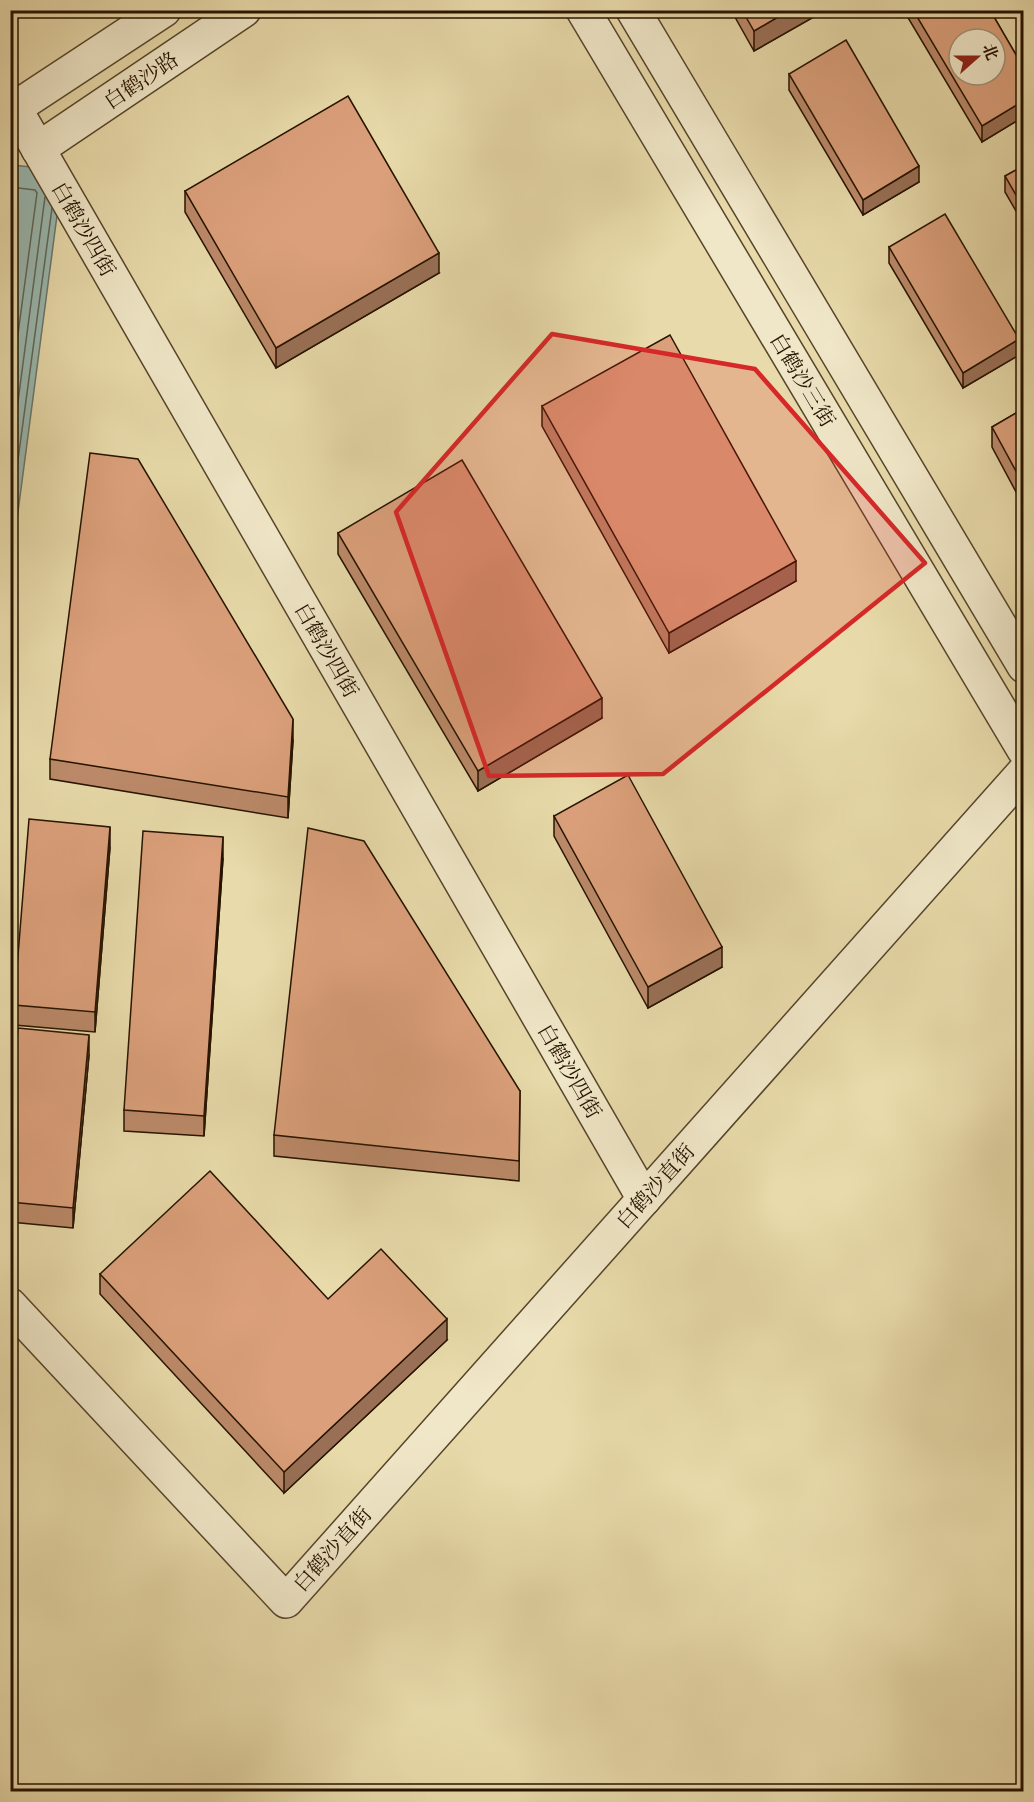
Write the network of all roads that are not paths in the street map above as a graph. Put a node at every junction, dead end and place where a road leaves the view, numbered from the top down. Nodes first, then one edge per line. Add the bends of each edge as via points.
1 (164, 10) edge
2 (244, 10) edge
3 (583, 10) edge
4 (633, 10) edge
5 (13, 104) edge
6 (38, 149) junction
7 (1023, 666) edge
8 (1023, 750) edge
9 (1023, 772) edge
10 (644, 1199) junction
11 (10, 1305) edge

1 - 5 street
2 - 6 street, 白鹤沙路
3 - 8 street, 白鹤沙三街
4 - 7 street, 白鹤沙三街
5 - 6 street, 白鹤沙四街
6 - 10 street, 白鹤沙四街
9 - 10 street, 白鹤沙直街
10 - 11 street, 白鹤沙直街 via 286,1601

